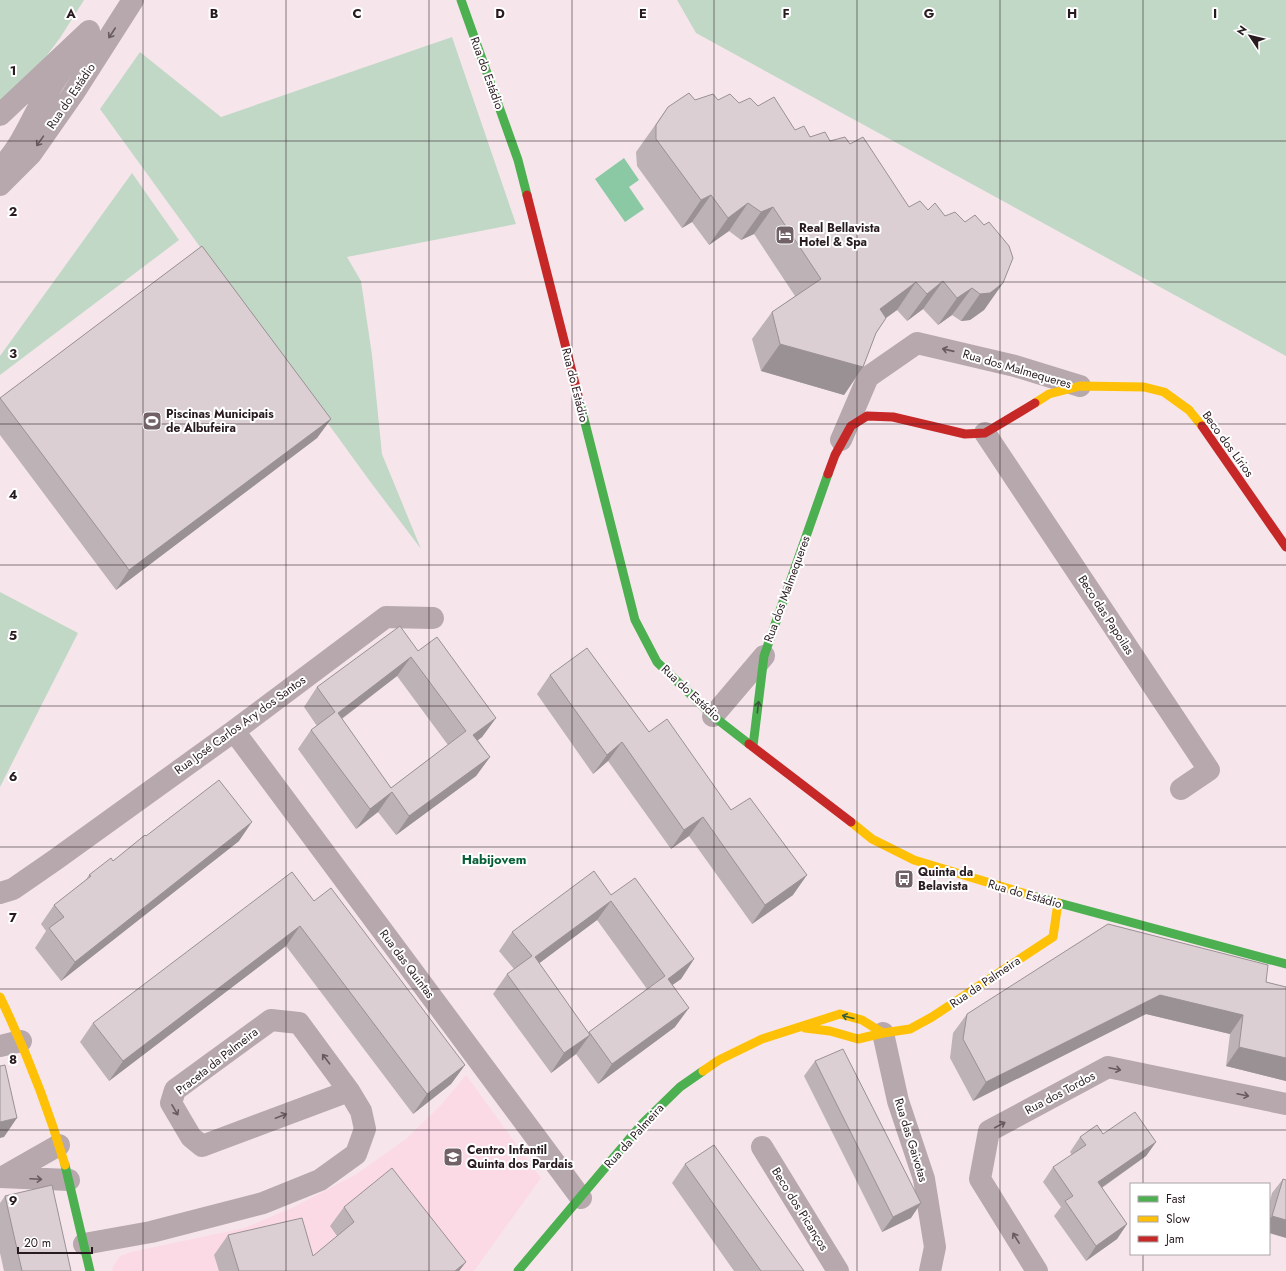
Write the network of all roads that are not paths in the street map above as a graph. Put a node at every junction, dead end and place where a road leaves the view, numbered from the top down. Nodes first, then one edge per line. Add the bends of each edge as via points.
1 (133, 0) edge
2 (461, 0) edge
3 (0, 115) edge
4 (0, 168) edge
5 (0, 185) edge
6 (1080, 386) junction
7 (985, 433) junction
8 (835, 455) junction
9 (1286, 547) edge
10 (433, 618) dead end
11 (764, 656) junction
12 (713, 716) junction
13 (234, 730) junction
14 (753, 746) junction
15 (1181, 789) dead end
16 (55, 860) junction
17 (0, 893) edge
18 (1058, 903) junction
19 (0, 910) edge
20 (1286, 964) edge
21 (0, 997) edge
22 (800, 1027) junction
23 (883, 1032) junction
24 (21, 1041) junction
25 (0, 1046) edge
26 (349, 1090) junction
27 (1286, 1104) edge
28 (59, 1145) junction
29 (762, 1147) dead end
30 (1, 1177) edge
31 (69, 1180) junction
32 (581, 1198) junction
33 (84, 1244) junction
34 (90, 1271) edge
35 (518, 1271) edge
36 (838, 1271) edge
37 (930, 1271) edge
38 (1037, 1271) edge

1 -> 5 street, Rua do Estádio via 31,154
2 - 12 street, Rua do Estádio via 518,160 635,620 657,662
3 - 4 street via 89,31 45,95 25,135
6 - 7 street, Rua dos Malmequeres via 1049,394
6 -> 8 street, Rua dos Malmequeres via 1015,366 917,343 868,377
6 - 9 street, Beco dos Lírios via 1144,387 1164,392 1189,410 1210,436
7 - 8 street, Rua dos Malmequeres via 965,434 894,417 867,416 851,426
7 - 15 street, Beco das Papoilas via 1208,770
8 - 11 street, Rua dos Malmequeres
10 - 13 street, Rua José Carlos Ary dos Santos via 386,617
11 - 12 street
14 -> 11 street, Rua dos Malmequeres
12 - 14 street, Rua do Estádio
13 - 16 street, Rua José Carlos Ary dos Santos
13 - 32 street, Rua das Quintas
14 - 18 street, Rua do Estádio via 872,839 914,860
16 - 17 street, Rua José Carlos Ary dos Santos via 13,889
16 - 19 street, Rua José Carlos Ary dos Santos
18 - 20 street, Rua do Estádio
18 - 23 street, Rua da Palmeira via 1053,936 932,1017 910,1029
21 - 24 street
22 - 23 street, Rua da Palmeira via 830,1031 858,1039
23 -> 22 street, Rua da Palmeira via 862,1020 840,1014
22 - 32 street, Rua da Palmeira via 762,1039 719,1060 680,1087 642,1124
23 - 37 street, Rua das Gaivotas via 898,1101 924,1179 935,1247
24 - 25 street
24 - 28 street
26 -> 26 street, Praceta da Palmeira via 298,1023 271,1020 175,1090 171,1102 191,1137 202,1146
26 - 33 street, Praceta da Palmeira via 362,1111 365,1129 356,1154 320,1180 263,1203 150,1232
38 -> 27 street, Rua dos Tordos via 980,1179 989,1131 1108,1067
28 - 30 street
28 - 31 street
29 - 36 street, Beco dos Picanços
30 -> 31 street
31 - 33 street
32 - 35 street, Rua da Palmeira
33 - 34 street

